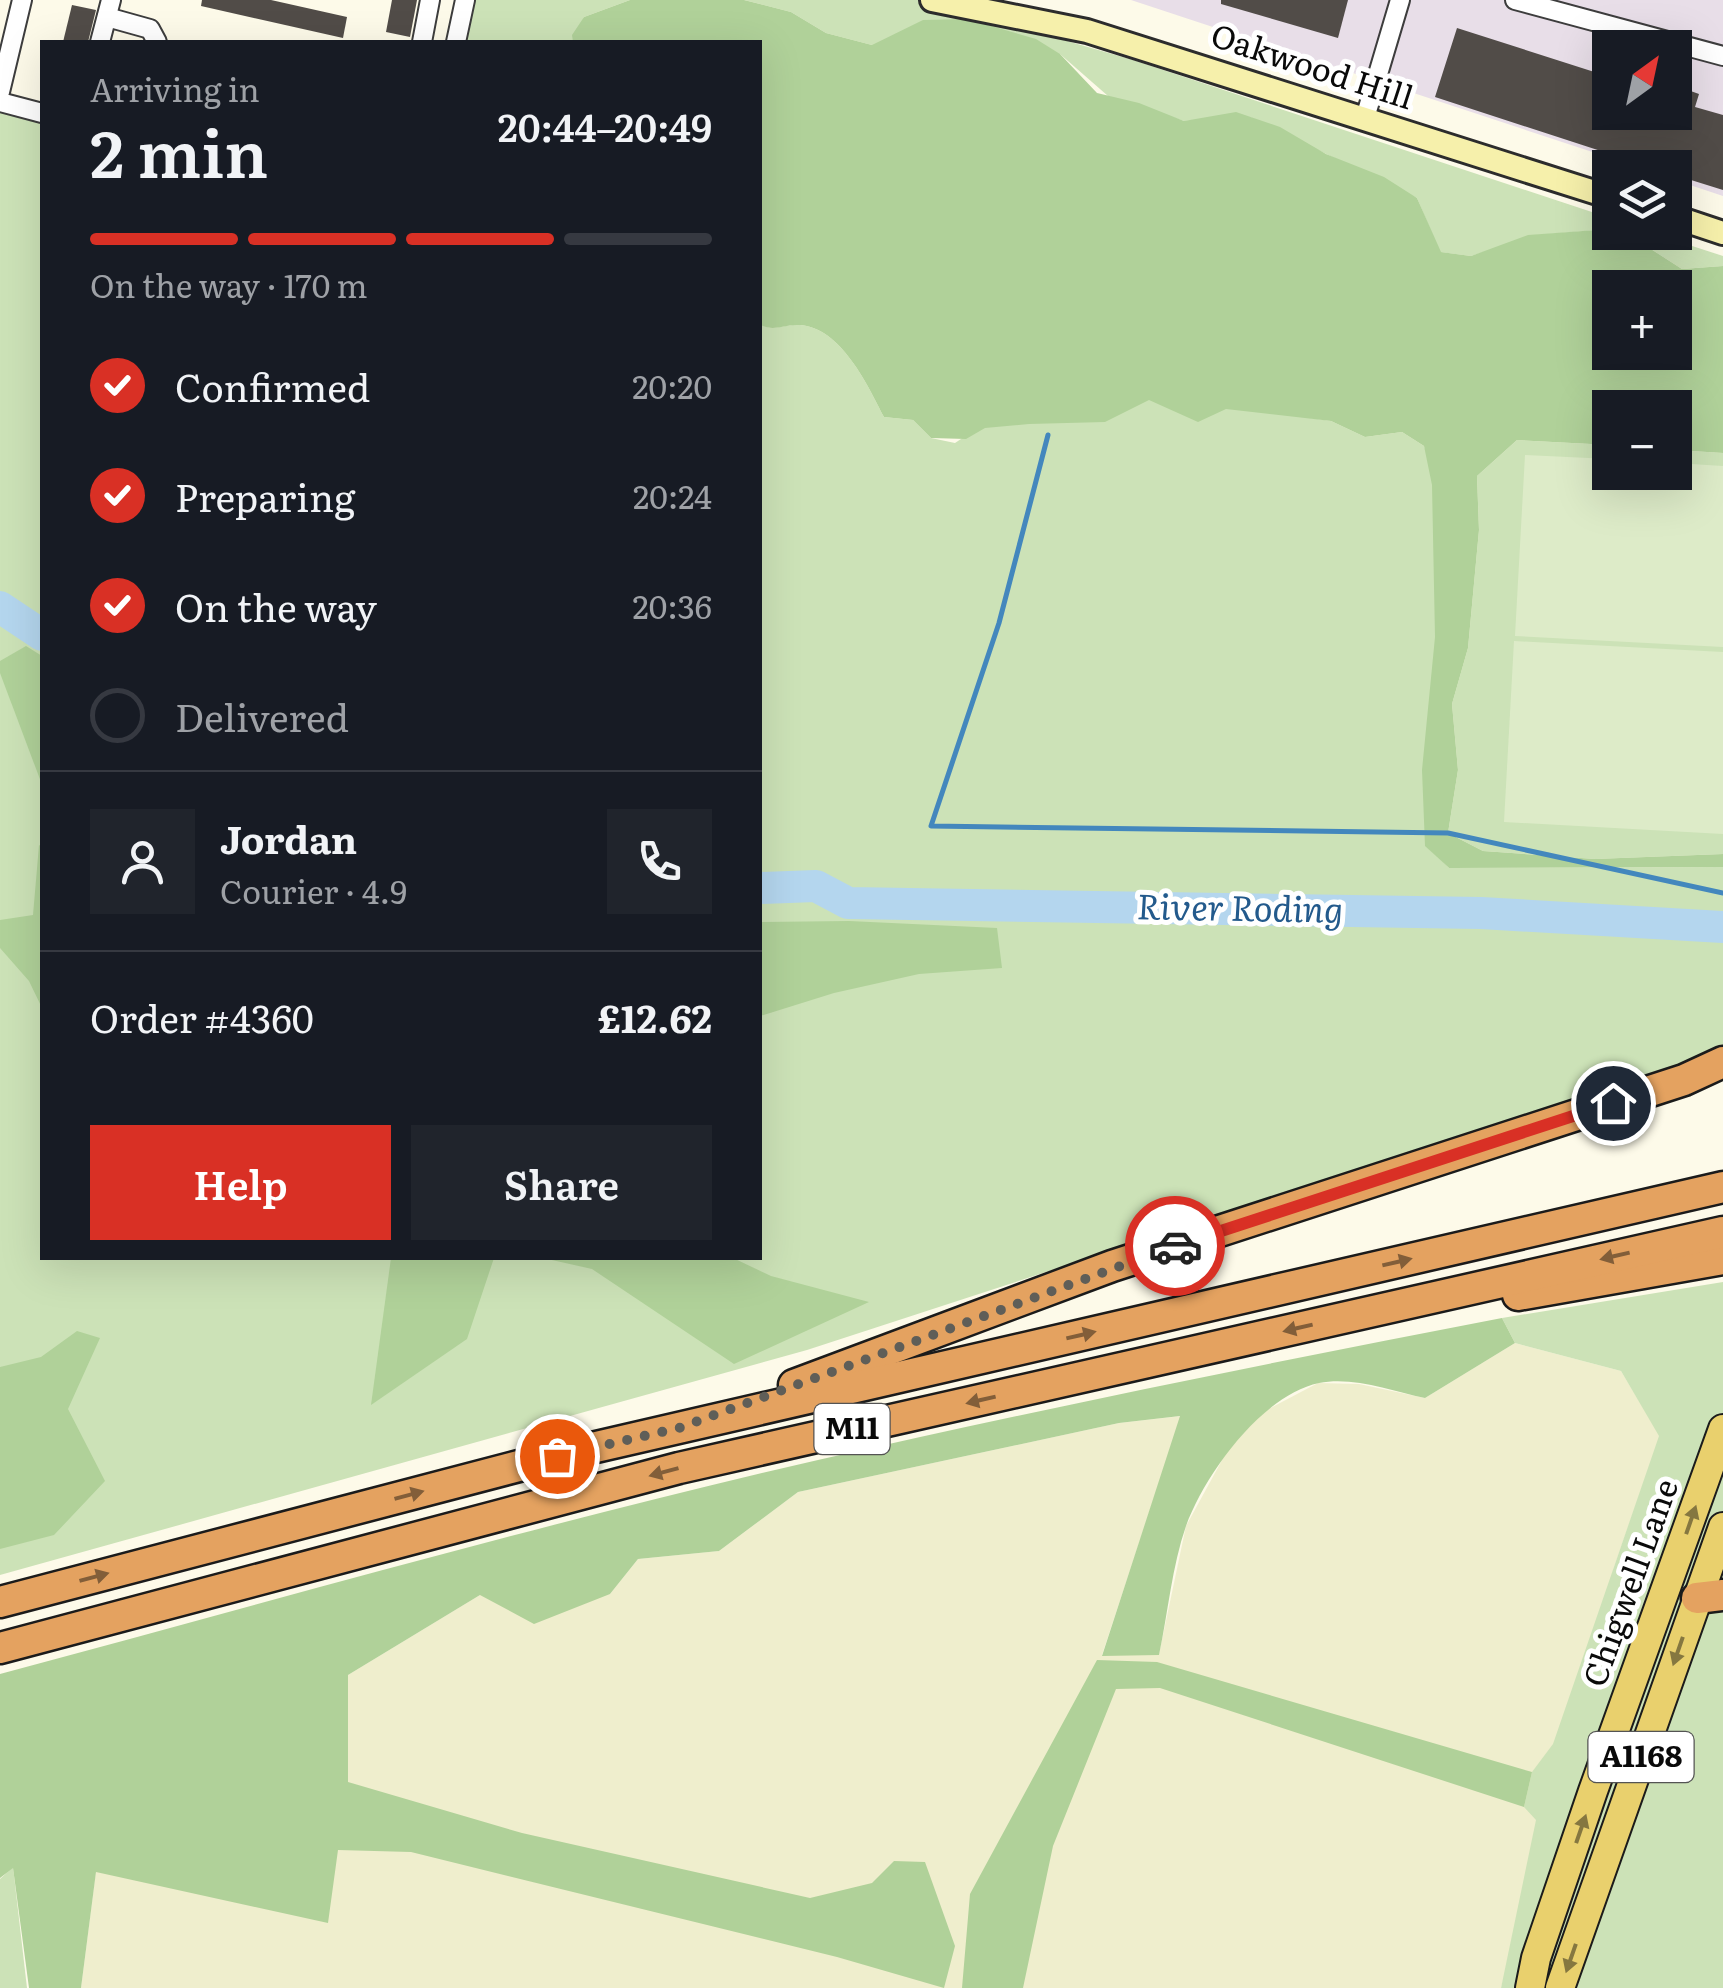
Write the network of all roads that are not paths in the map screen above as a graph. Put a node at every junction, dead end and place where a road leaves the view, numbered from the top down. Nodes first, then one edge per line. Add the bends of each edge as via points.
1 (22, 0) edge
2 (430, 0) edge
3 (465, 0) edge
4 (932, 0) edge
5 (1400, 0) edge
6 (1515, 0) edge
7 (109, 9) edge
8 (101, 40) edge
9 (156, 40) edge
10 (422, 40) edge
11 (456, 40) edge
12 (1723, 56) edge
13 (0, 92) edge
14 (0, 102) edge
15 (40, 112) edge
16 (1365, 118) junction
17 (1592, 190) edge
18 (1692, 223) edge
19 (1723, 233) edge
20 (1723, 1062) edge
21 (1723, 1073) edge
22 (1684, 1080) junction
23 (1723, 1187) edge
24 (1719, 1242) edge
25 (1390, 1306) junction
26 (679, 1428) junction
27 (1723, 1429) edge
28 (1723, 1526) edge
29 (1710, 1596) edge
30 (0, 1602) edge
31 (1659, 1611) junction
32 (0, 1648) edge
33 (1530, 1988) edge
34 (1560, 1988) edge

1 - 13 street
2 - 10 street
3 - 11 street
4 - 16 street, Oakwood Hill via 1087,31
5 - 16 street
6 - 12 street
7 - 8 street
7 - 9 street via 150,29
14 - 15 street
16 - 17 street, Oakwood Hill
18 - 19 street
20 - 22 highway, M11
21 - 22 highway, M11
22 - 26 highway, M11 via 1112,1266
26 -> 23 highway, M11
24 -> 25 highway, M11
24 - 25 highway, M11 via 1688,1267 1548,1292
25 -> 32 highway, M11 via 680,1468
30 -> 26 highway, M11
31 -> 27 main road, Chigwell Lane / A1168
28 - 29 main road, Chigwell Lane / A1168
29 - 31 main road
29 -> 34 main road, Chigwell Lane / A1168
33 -> 31 main road, Chigwell Lane / A1168

